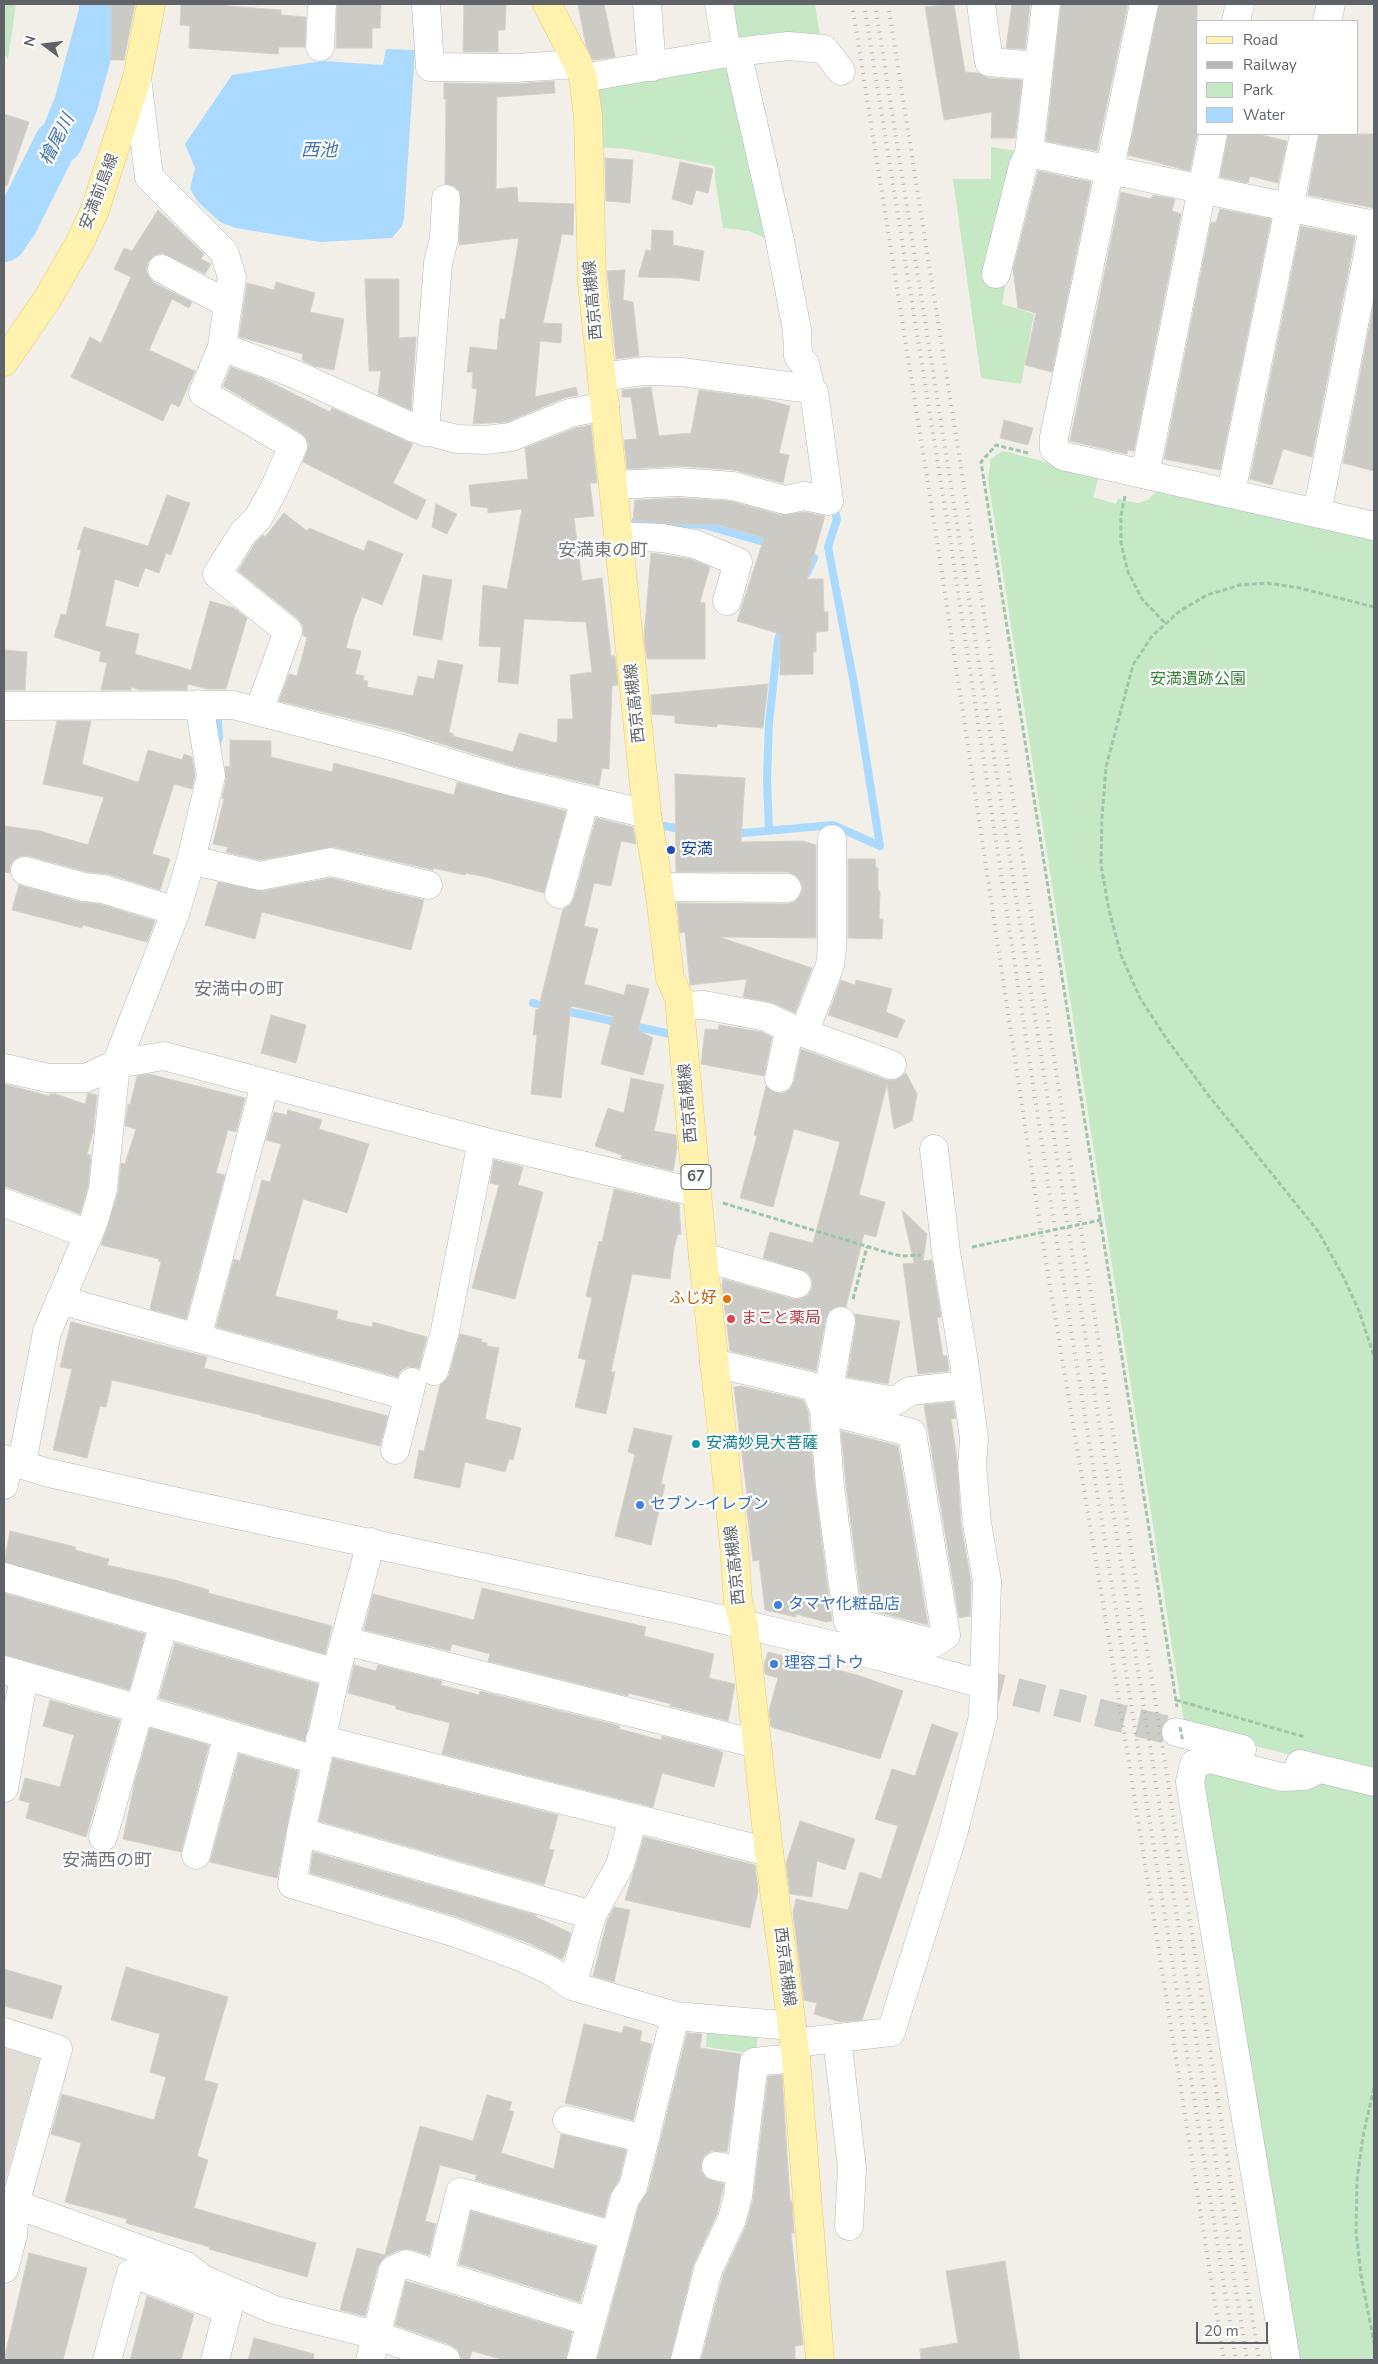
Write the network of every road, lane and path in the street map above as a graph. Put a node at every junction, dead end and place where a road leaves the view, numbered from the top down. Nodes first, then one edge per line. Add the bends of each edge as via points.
1 (151, 4) edge
2 (322, 4) edge
3 (426, 4) edge
4 (547, 4) edge
5 (647, 4) edge
6 (719, 4) edge
7 (981, 4) edge
8 (1046, 4) edge
9 (1144, 4) edge
10 (1240, 4) edge
11 (1331, 4) edge
12 (1236, 20) edge
13 (1327, 20) edge
14 (320, 47) dead end
15 (732, 53) junction
16 (652, 66) junction
17 (1039, 66) junction
18 (581, 71) junction
19 (841, 71) dead end
20 (137, 78) junction
21 (1213, 135) edge
22 (1304, 135) edge
23 (1030, 153) junction
24 (1110, 170) junction
25 (1202, 189) junction
26 (446, 199) dead end
27 (1289, 207) junction
28 (1374, 224) edge
29 (162, 269) dead end
30 (996, 274) dead end
31 (228, 304) junction
32 (222, 347) junction
33 (4, 362) edge
34 (602, 377) junction
35 (811, 389) junction
36 (606, 406) junction
37 (425, 432) junction
38 (1054, 449) junction
39 (1138, 472) junction
40 (614, 486) junction
41 (1231, 493) junction
42 (1317, 513) junction
43 (1374, 526) edge
44 (619, 536) junction
45 (727, 601) dead end
46 (1374, 607) edge
47 (1166, 624) junction
48 (199, 704) junction
49 (4, 706) edge
50 (259, 711) junction
51 (585, 799) junction
52 (647, 814) junction
53 (832, 839) dead end
54 (191, 860) junction
55 (25, 871) dead end
56 (428, 885) dead end
57 (659, 887) junction
58 (787, 888) dead end
59 (559, 894) dead end
60 (176, 910) junction
61 (680, 1006) junction
62 (797, 1030) junction
63 (116, 1064) junction
64 (873, 1066) dead end
65 (4, 1068) edge
66 (779, 1078) dead end
67 (266, 1084) junction
68 (482, 1141) junction
69 (934, 1149) dead end
70 (690, 1192) dead end
71 (717, 1201) dead end
72 (4, 1203) edge
73 (1101, 1220) junction
74 (88, 1234) junction
75 (867, 1247) junction
76 (946, 1252) junction
77 (703, 1257) junction
78 (796, 1284) dead end
79 (60, 1300) junction
80 (841, 1321) joint
81 (197, 1338) junction
82 (1374, 1356) edge
83 (714, 1363) junction
84 (418, 1383) junction
85 (966, 1384) junction
86 (822, 1395) junction
87 (395, 1450) dead end
88 (9, 1467) edge
89 (371, 1542) junction
90 (4, 1577) edge
91 (164, 1623) junction
92 (744, 1625) junction
93 (344, 1641) junction
94 (14, 1673) edge
95 (336, 1673) junction
96 (976, 1682) tunnel mouth
97 (1176, 1700) junction
98 (139, 1709) junction
99 (1179, 1726) joint
100 (228, 1735) junction
101 (1307, 1738) dead end
102 (757, 1744) junction
103 (318, 1750) junction
104 (1319, 1769) junction
105 (1374, 1782) edge
106 (4, 1788) edge
107 (633, 1818) junction
108 (300, 1832) junction
109 (103, 1837) dead end
110 (770, 1852) junction
111 (196, 1855) dead end
112 (592, 1916) junction
113 (572, 1986) junction
114 (675, 2016) junction
115 (4, 2032) edge
116 (837, 2038) junction
117 (794, 2042) junction
118 (1374, 2088) edge
119 (567, 2120) dead end
120 (645, 2139) junction
121 (15, 2204) junction
122 (848, 2226) dead end
123 (615, 2236) junction
124 (4, 2269) edge
125 (440, 2275) junction
126 (591, 2322) junction
127 (1374, 2343) edge
128 (373, 2348) edge
129 (106, 2360) edge
130 (215, 2360) edge
131 (446, 2360) edge
132 (581, 2360) edge
133 (685, 2360) edge
134 (820, 2360) edge
135 (1286, 2360) edge

1 - 20 main road, 安満前島線
2 - 14 street
3 - 18 street via 430,67
4 - 18 main road, 西京高槻線 / 67
5 - 16 street
6 - 15 street
7 - 17 street via 989,62
8 - 17 street
9 - 24 street
10 - 12 street
11 - 13 street
15 - 16 street
15 - 19 street via 788,46 824,49
15 - 35 street via 779,236 797,330 798,356 805,364
16 - 18 street
17 - 23 street
18 - 34 main road, 西京高槻線 / 67 via 588,116 592,283
20 - 31 street via 149,177 224,252 232,277
20 - 33 main road, 安満前島線 via 96,210 48,298
21 - 25 street
22 - 27 street
23 - 24 street
23 - 30 street via 1023,166
24 - 25 street
24 - 38 street
25 - 27 street
25 - 39 street
26 - 37 street via 448,253
27 - 28 street
27 - 41 street
28 - 42 street
29 - 31 street
31 - 32 street
32 - 37 street via 292,373
32 - 50 street via 203,394 293,446 258,518 243,533 217,574 288,631
34 - 35 street via 681,372
34 - 36 main road, 西京高槻線 / 67
35 - 40 street via 830,502 804,496 785,500 733,486 678,482
36 - 37 street via 570,413 511,437 457,439
36 - 40 main road, 西京高槻線 / 67
38 - 39 street via 1063,456
38 - 73 path via 1041,456 996,445 980,462
39 - 41 street
39 - 47 path via 1121,515 1121,543 1128,572 1142,599
40 - 44 main road, 西京高槻線 / 67
41 - 42 street
42 - 43 street
44 - 45 street via 662,538 695,544 738,562
44 - 52 main road, 西京高槻線 / 67
46 - 47 path via 1267,583 1240,585 1207,596 1180,611
47 - 82 path via 1152,636 1134,665 1106,767 1101,866 1121,955 1140,998 1168,1041 1318,1231 1351,1293
48 - 49 street
48 - 50 street via 233,705
48 - 54 street via 211,776
50 - 51 street
51 - 52 street
51 - 59 street
52 - 57 main road, 西京高槻線 / 67
53 - 62 street via 830,965
54 - 56 street via 260,876 331,862
54 - 60 street
55 - 60 street
57 - 58 street
57 - 61 main road, 西京高槻線 / 67 via 670,978 680,998
60 - 63 street
61 - 62 street via 704,1005 767,1017
61 - 77 main road, 西京高槻線 / 67
62 - 64 street
62 - 66 street
63 - 65 street via 86,1078 48,1078
63 - 67 street via 164,1056
63 - 74 street via 103,1189
67 - 68 street
67 - 81 street
68 - 70 street
68 - 84 street via 445,1331
69 - 76 street
71 - 75 path
72 - 74 street
73 - 76 path
73 - 97 path
74 - 79 street
75 - 76 path via 901,1256
75 - 80 path via 851,1306
76 - 85 street
77 - 78 street
77 - 83 main road, 西京高槻線 / 67
79 - 81 street
79 - 88 street via 47,1332
80 - 86 street
81 - 84 street
83 - 86 street
83 - 92 main road, 西京高槻線 / 67 via 738,1602
84 - 87 street
85 - 86 street via 910,1390 895,1401
85 - 116 street via 974,1439 972,1464 978,1523 987,1581 983,1717 953,1834 891,2032
86 - 86 street via 830,1487 848,1621 934,1643 946,1635 912,1433
88 - 89 street
89 - 92 street
89 - 93 street
90 - 91 street
91 - 95 street
91 - 98 street
92 - 96 street
92 - 102 main road, 西京高槻線 / 67
93 - 95 street
93 - 102 street
94 - 98 street
94 - 106 street
95 - 103 street
97 - 99 path
97 - 101 path
98 - 100 street
98 - 109 street
99 - 104 street
100 - 103 street
100 - 111 street
102 - 110 main road, 西京高槻線 / 67
103 - 107 street
103 - 108 street
104 - 105 street
104 - 135 street via 1305,1776 1281,1777 1210,1759 1194,1764 1190,1782
107 - 110 street
107 - 112 street via 620,1865
108 - 112 street
108 - 113 street via 292,1884 453,1932 523,1958 551,1971
110 - 117 main road, 西京高槻線 / 67
112 - 113 street
113 - 114 street
114 - 117 street
114 - 120 street
115 - 121 street via 58,2049
116 - 117 street
116 - 122 street via 852,2168
117 - 133 street via 754,2062 728,2168 738,2196 732,2219 708,2270
117 - 134 main road, 西京高槻線 / 67
118 - 127 path via 1357,2180 1356,2232
119 - 120 street
120 - 123 street via 633,2187 625,2198
121 - 124 street via 13,2235
121 - 128 street via 186,2266 203,2279
123 - 125 street via 460,2192
123 - 126 street
125 - 126 street
125 - 128 street via 406,2264 393,2270
126 - 132 street
128 - 131 street
129 - 130 street via 131,2273 228,2310

